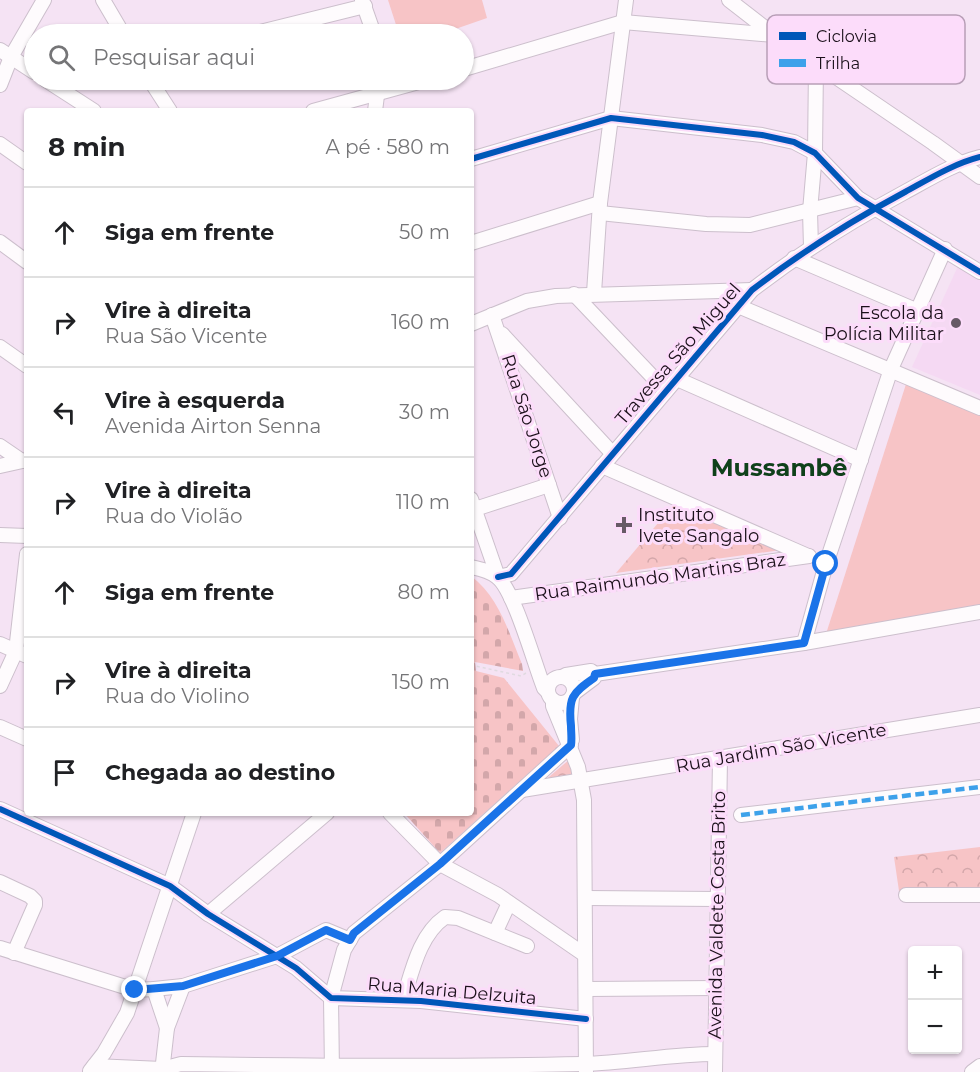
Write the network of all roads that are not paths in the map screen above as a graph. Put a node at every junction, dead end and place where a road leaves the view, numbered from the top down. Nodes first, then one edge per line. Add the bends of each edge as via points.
1 (103, 0) edge
2 (114, 0) edge
3 (626, 0) edge
4 (729, 0) edge
5 (37, 2) edge
6 (363, 3) edge
7 (113, 16) junction
8 (623, 22) junction
9 (117, 24) edge
10 (288, 24) edge
11 (370, 24) edge
12 (767, 30) edge
13 (767, 34) edge
14 (6, 53) edge
15 (24, 65) edge
16 (474, 66) edge
17 (816, 84) edge
18 (844, 84) edge
19 (0, 85) edge
20 (61, 90) edge
21 (156, 90) edge
22 (368, 90) edge
23 (378, 90) edge
24 (89, 108) edge
25 (168, 108) edge
26 (321, 108) edge
27 (375, 108) edge
28 (611, 118) junction
29 (0, 144) edge
30 (815, 153) junction
31 (980, 157) edge
32 (474, 158) edge
33 (24, 162) edge
34 (959, 163) junction
35 (980, 177) edge
36 (858, 198) junction
37 (600, 208) junction
38 (874, 209) junction
39 (810, 211) junction
40 (0, 242) edge
41 (474, 242) edge
42 (812, 248) junction
43 (945, 249) junction
44 (794, 258) junction
45 (24, 260) edge
46 (980, 272) edge
47 (752, 290) junction
48 (594, 293) junction
49 (573, 294) junction
50 (738, 306) junction
51 (918, 310) junction
52 (492, 315) junction
53 (474, 323) edge
54 (498, 330) junction
55 (0, 347) edge
56 (24, 364) edge
57 (891, 369) junction
58 (677, 380) junction
59 (666, 392) junction
60 (980, 408) edge
61 (0, 446) edge
62 (612, 453) junction
63 (24, 459) edge
64 (861, 459) junction
65 (24, 460) edge
66 (0, 466) edge
67 (602, 466) junction
68 (549, 485) junction
69 (474, 504) edge
70 (474, 507) edge
71 (560, 518) junction
72 (0, 535) edge
73 (24, 536) edge
74 (809, 556) junction
75 (826, 564) junction
76 (474, 568) edge
77 (498, 577) junction
78 (511, 598) junction
79 (980, 612) edge
80 (24, 614) edge
81 (804, 643) junction
82 (0, 644) edge
83 (22, 654) edge
84 (537, 666) junction
85 (595, 674) junction
86 (559, 678) junction
87 (0, 687) edge
88 (573, 695) junction
89 (551, 696) junction
90 (980, 715) edge
91 (0, 728) edge
92 (24, 738) edge
93 (571, 745) junction
94 (720, 759) junction
95 (582, 781) junction
96 (980, 788) edge
97 (522, 790) junction
98 (0, 809) edge
99 (741, 815) dead end
100 (193, 816) edge
101 (323, 816) edge
102 (393, 816) edge
103 (440, 864) junction
104 (0, 882) edge
105 (170, 886) junction
106 (906, 895) dead end
107 (980, 895) edge
108 (586, 898) junction
109 (717, 899) junction
110 (509, 903) junction
111 (208, 914) junction
112 (495, 933) junction
113 (350, 940) junction
114 (526, 946) dead end
115 (0, 948) edge
116 (14, 953) junction
117 (585, 955) junction
118 (277, 956) junction
119 (183, 986) junction
120 (716, 988) junction
121 (154, 989) junction
122 (587, 989) junction
123 (135, 990) junction
124 (331, 998) junction
125 (403, 1000) junction
126 (586, 1019) junction
127 (167, 1028) junction
128 (715, 1054) junction
129 (980, 1066) edge
130 (586, 1068) edge
131 (91, 1069) edge
132 (332, 1069) edge
133 (162, 1070) edge
134 (715, 1072) edge
135 (972, 1072) edge

1 - 7 street
2 - 7 street
3 - 8 street
4 - 12 street
5 - 14 street
6 - 10 street
6 - 11 street
7 - 9 street
8 - 13 street
8 - 16 street
8 - 28 street
14 - 15 street
14 - 19 street
17 - 30 street
18 - 34 street
20 - 24 street
21 - 25 street
22 - 26 street
23 - 27 street
28 - 30 street via 762,135 794,142
28 - 32 street
28 - 37 street
29 - 33 street
30 - 36 street
30 - 39 street
31 - 34 street, Travessa São Miguel
34 - 35 street
34 - 38 street, Travessa São Miguel
36 - 38 street
36 - 39 street
37 - 39 street via 729,226
37 - 41 street
37 - 48 street
38 - 42 street, Travessa São Miguel
38 - 43 street
39 - 42 street
40 - 45 street
42 - 44 street, Travessa São Miguel
43 - 46 street
43 - 51 street
44 - 47 street, Travessa São Miguel
44 - 51 street
47 - 48 street
47 - 50 street, Travessa São Miguel
48 - 49 street
49 - 52 street via 527,301
49 - 59 street
50 - 57 street
50 - 58 street, Travessa São Miguel
51 - 57 street
52 - 53 street
52 - 54 street, Rua São Jorge
54 - 62 street
54 - 68 street, Rua São Jorge
55 - 56 street
57 - 60 street
57 - 64 street
58 - 59 street, Travessa São Miguel
58 - 64 street
59 - 62 street, Travessa São Miguel
61 - 63 street
62 - 67 street, Travessa São Miguel
64 - 75 street
65 - 66 street
67 - 71 street, Travessa São Miguel
67 - 74 street
68 - 69 street
68 - 71 street, Rua São Jorge
70 - 77 street
71 - 77 street, Travessa São Miguel via 511,574
72 - 73 street
74 - 75 street
74 - 78 street, Rua Raimundo Martins Braz
75 - 81 street
76 - 77 street
77 - 78 street
78 - 84 street
79 - 81 street
80 - 83 street
81 - 85 street
82 - 83 street
83 - 87 street
84 - 86 street
84 - 89 street
85 - 86 street via 591,671
85 - 88 street
86 - 88 street via 573,684
86 - 89 street via 550,683
88 - 89 street via 561,703
88 - 93 street
89 - 93 street
90 - 94 street, Rua Jardim São Vicente
91 - 92 street
93 - 95 street
93 - 97 street
94 - 95 street, Rua Jardim São Vicente
94 - 109 street, Avenida Valdete Costa Brito
95 - 97 street, Rua Jardim São Vicente
95 - 108 street
96 - 99 street
97 - 103 street
98 - 105 street
100 - 105 street
101 - 111 street
102 - 103 street
103 - 110 street
103 - 113 street
104 - 116 street via 35,900
105 - 111 street
105 - 123 street
106 - 107 street
108 - 109 street
108 - 117 street
109 - 120 street, Avenida Valdete Costa Brito
110 - 112 street
110 - 117 street
111 - 118 street
112 - 114 street
112 - 125 street via 458,918 442,919 421,947
113 - 118 street via 326,930
113 - 124 street
115 - 116 street
116 - 123 street
117 - 122 street
118 - 119 street
118 - 124 street
119 - 121 street
119 - 127 street
120 - 122 street
120 - 128 street, Avenida Valdete Costa Brito
121 - 123 street
121 - 127 street
122 - 126 street
123 - 131 street via 120,1027
124 - 125 street, Rua Maria Delzuita
124 - 132 street
125 - 126 street, Rua Maria Delzuita
126 - 130 street
127 - 133 street
128 - 130 street via 677,1055
128 - 134 street, Avenida Valdete Costa Brito
129 - 135 street
130 - 132 street
131 - 133 street
132 - 133 street via 181,1064

